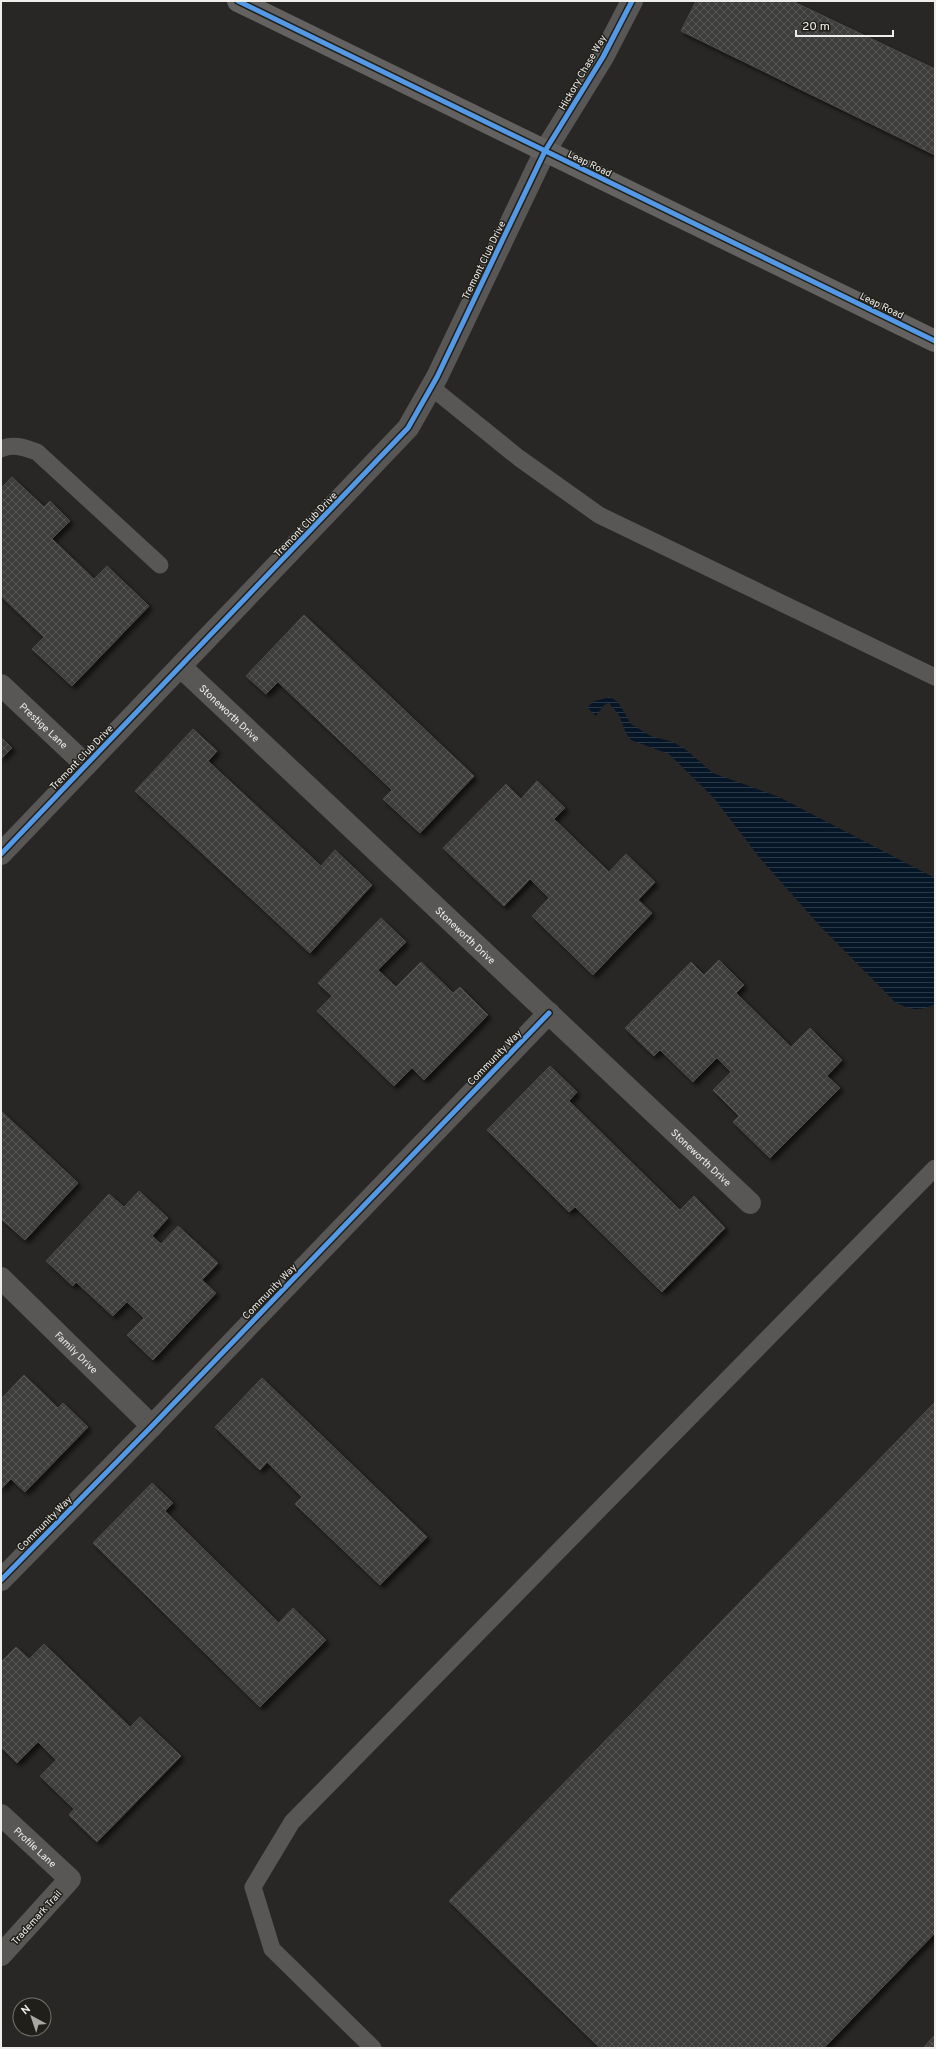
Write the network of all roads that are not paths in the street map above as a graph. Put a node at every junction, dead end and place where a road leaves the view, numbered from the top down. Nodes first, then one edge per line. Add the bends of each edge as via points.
1 (238, 1) edge
2 (632, 1) edge
3 (545, 151) junction
4 (935, 341) edge
5 (431, 387) junction
6 (1, 449) edge
7 (160, 565) dead end
8 (181, 667) junction
9 (935, 677) edge
10 (1, 685) edge
11 (86, 765) junction
12 (1, 854) edge
13 (549, 1013) junction
14 (935, 1168) edge
15 (750, 1203) dead end
16 (1, 1278) edge
17 (152, 1426) junction
18 (1, 1580) edge
19 (1, 1815) edge
20 (70, 1879) joint
21 (1, 1955) edge
22 (373, 2048) edge

1 - 3 street, Leap Road
2 - 3 street, Hickory Chase Way via 603,57
3 - 4 street, Leap Road
3 - 5 street, Tremont Club Drive
5 - 8 street, Tremont Club Drive via 408,428
5 - 9 lane via 519,458 599,515
6 - 7 lane via 6,446 20,446 37,452
8 - 11 street, Tremont Club Drive
8 - 13 street, Stoneworth Drive
10 - 11 street, Prestige Lane
11 - 12 street, Tremont Club Drive
13 - 15 street, Stoneworth Drive
13 - 17 street, Community Way
14 - 22 lane via 292,1822 253,1887 272,1949
16 - 17 street, Family Drive
17 - 18 street, Community Way
19 - 20 street, Profile Lane
20 - 21 street, Trademark Trail

